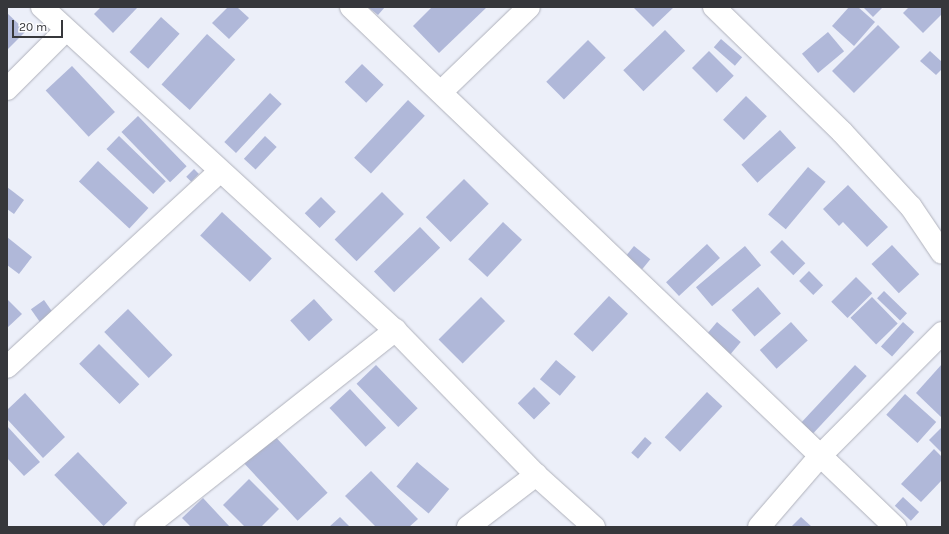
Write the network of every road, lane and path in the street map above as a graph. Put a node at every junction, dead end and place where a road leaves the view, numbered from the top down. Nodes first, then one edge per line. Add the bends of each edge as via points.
1 (42, 7) edge
2 (351, 7) edge
3 (530, 7) edge
4 (714, 7) edge
5 (66, 30) junction
6 (7, 89) edge
7 (441, 92) junction
8 (219, 172) junction
9 (942, 253) edge
10 (395, 330) junction
11 (942, 333) edge
12 (7, 367) edge
13 (821, 455) junction
14 (536, 475) junction
15 (146, 527) edge
16 (468, 527) edge
17 (594, 527) edge
18 (759, 527) edge
19 (895, 527) edge

1 - 5 street
2 - 7 street
3 - 7 street
4 - 9 street via 848,138 911,206
5 - 6 street
5 - 8 street
7 - 13 street
8 - 10 street
8 - 12 street
10 - 14 street
10 - 15 street
11 - 13 street
13 - 18 street
13 - 19 street
14 - 16 street
14 - 17 street

